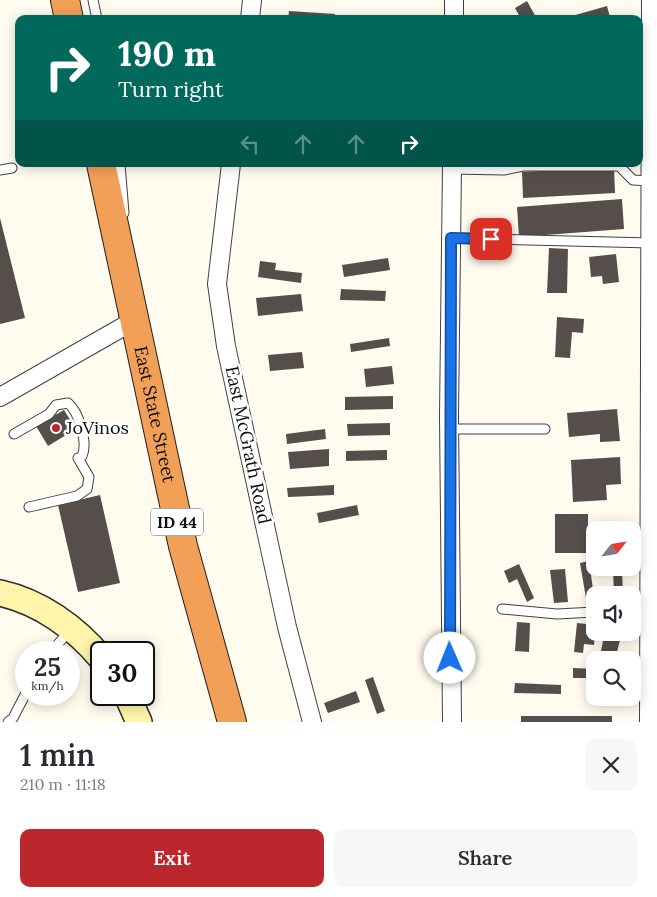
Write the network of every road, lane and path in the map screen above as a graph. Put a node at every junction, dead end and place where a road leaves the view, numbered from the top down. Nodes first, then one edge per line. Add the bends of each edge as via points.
1 (65, 0) edge
2 (93, 0) edge
3 (252, 0) edge
4 (454, 0) edge
5 (652, 0) edge
6 (68, 15) edge
7 (96, 15) edge
8 (250, 15) edge
9 (454, 15) edge
10 (102, 167) edge
11 (120, 167) edge
12 (231, 167) edge
13 (452, 167) edge
14 (518, 167) edge
15 (620, 167) edge
16 (12, 168) dead end
17 (0, 170) edge
18 (651, 181) junction
19 (125, 226) dead end
20 (126, 236) dead end
21 (451, 238) junction
22 (650, 243) junction
23 (654, 278) edge
24 (133, 312) junction
25 (0, 397) edge
26 (449, 429) junction
27 (545, 429) dead end
28 (14, 434) dead end
29 (29, 506) dead end
30 (0, 593) edge
31 (502, 609) dead end
32 (586, 612) edge
33 (641, 612) edge
34 (654, 612) edge
35 (72, 628) junction
36 (61, 641) edge
37 (90, 647) edge
38 (20, 706) edge
39 (132, 706) edge
40 (8, 722) edge
41 (139, 722) edge
42 (232, 722) edge
43 (312, 722) edge
44 (452, 722) edge
45 (649, 722) edge

1 - 6 highway
2 - 7 lane
3 - 8 street
4 - 9 street
5 - 18 street
10 - 24 highway, East State Street / ID 44
11 - 19 lane
12 - 43 street, East McGrath Road via 217,284 226,346 272,559
13 - 14 lane via 504,170
13 - 21 street
15 - 18 lane via 633,180
16 - 17 lane
18 - 22 street
20 - 24 lane
21 - 22 lane
21 - 26 street
22 - 23 street
23 - 34 street
24 - 25 street
24 - 42 highway, East State Street / ID 44 via 183,546
26 - 27 lane
26 - 44 street
28 - 29 lane via 49,414 56,405 68,403 77,416 85,450 80,457 89,477 87,489 77,496
30 - 35 street via 43,609
31 - 32 lane via 557,614
33 - 34 lane
34 - 45 street
35 - 36 lane
35 - 37 street
38 - 40 lane
39 - 41 street

